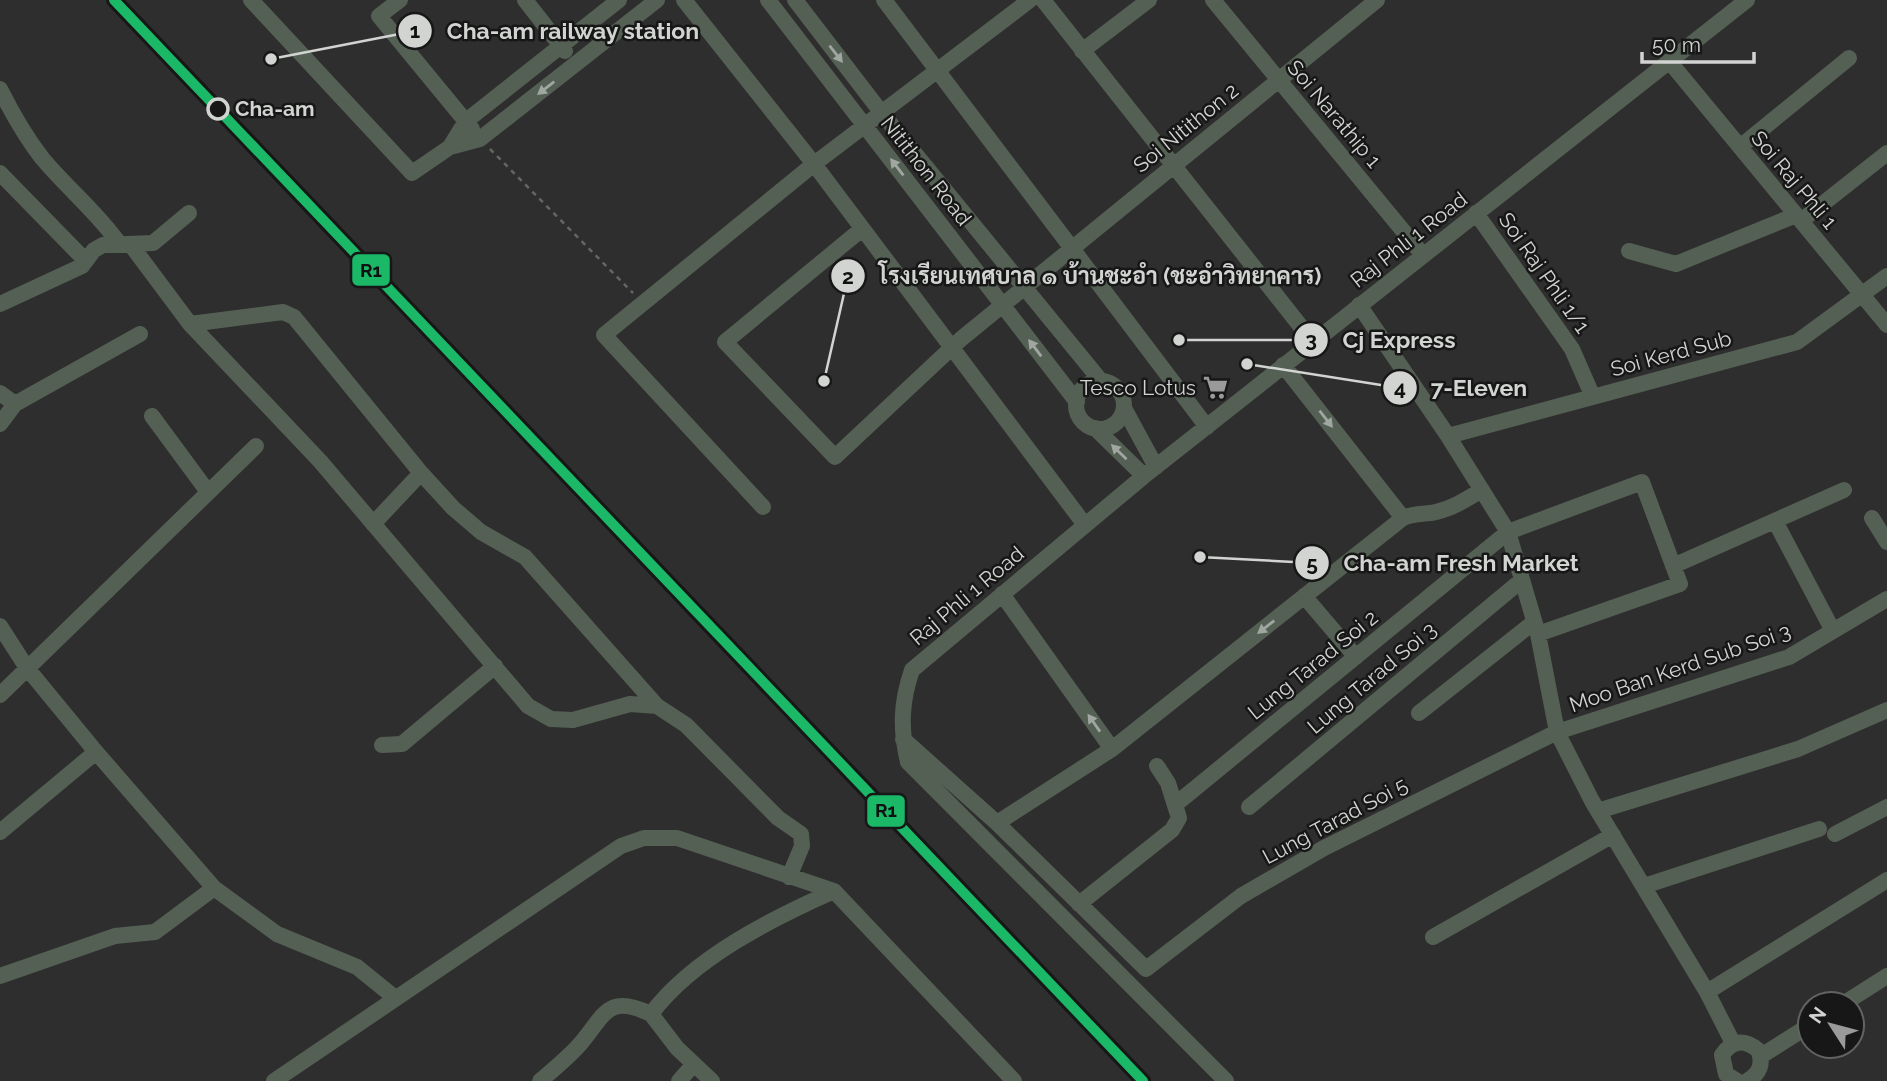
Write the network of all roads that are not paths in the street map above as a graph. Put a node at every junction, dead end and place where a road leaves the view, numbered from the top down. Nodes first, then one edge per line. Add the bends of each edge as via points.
1 (251, 0) edge
2 (400, 0) edge
3 (525, 0) edge
4 (618, 0) edge
5 (657, 0) edge
6 (684, 0) edge
7 (768, 0) edge
8 (795, 0) edge
9 (884, 0) edge
10 (1030, 0) edge
11 (1043, 0) edge
12 (1149, 0) edge
13 (1213, 0) edge
14 (1377, 0) edge
15 (1747, 0) edge
16 (560, 45) junction
17 (1082, 51) junction
18 (1849, 58) dead end
19 (1670, 61) junction
20 (575, 65) junction
21 (938, 68) junction
22 (1278, 80) junction
23 (0, 89) edge
24 (881, 112) junction
25 (466, 121) junction
26 (864, 125) junction
27 (480, 139) junction
28 (450, 147) junction
29 (1740, 147) junction
30 (1887, 153) edge
31 (814, 164) junction
32 (1172, 166) junction
33 (0, 173) edge
34 (189, 213) dead end
35 (1476, 213) junction
36 (1799, 218) junction
37 (862, 229) junction
38 (125, 243) junction
39 (1072, 248) junction
40 (1629, 251) dead end
41 (1423, 255) junction
42 (86, 261) junction
43 (1887, 276) edge
44 (1024, 290) junction
45 (1863, 296) junction
46 (0, 304) edge
47 (1359, 305) junction
48 (1004, 307) junction
49 (190, 324) junction
50 (1887, 325) edge
51 (140, 334) dead end
52 (1313, 342) junction
53 (950, 348) junction
54 (1283, 365) junction
55 (1101, 381) junction
56 (0, 393) edge
57 (1593, 397) junction
58 (1077, 402) junction
59 (15, 404) junction
60 (1124, 408) junction
61 (152, 416) dead end
62 (0, 424) edge
63 (1207, 426) junction
64 (1095, 428) junction
65 (1448, 436) junction
66 (256, 446) dead end
67 (1150, 471) junction
68 (421, 473) junction
69 (1482, 490) junction
70 (1844, 491) dead end
71 (208, 492) junction
72 (763, 507) dead end
73 (1403, 518) junction
74 (1872, 519) dead end
75 (1775, 521) junction
76 (373, 524) junction
77 (1085, 525) junction
78 (1508, 532) junction
79 (1887, 542) edge
80 (1673, 566) junction
81 (1522, 580) junction
82 (1002, 594) junction
83 (1304, 596) junction
84 (1887, 599) edge
85 (0, 626) edge
86 (1536, 628) junction
87 (1833, 631) junction
88 (1356, 657) junction
89 (495, 666) junction
90 (27, 668) junction
91 (0, 695) edge
92 (657, 706) junction
93 (1887, 710) edge
94 (1419, 713) dead end
95 (1557, 732) junction
96 (903, 738) junction
97 (382, 745) dead end
98 (1112, 748) junction
99 (96, 752) junction
100 (1157, 766) dead end
101 (1176, 804) junction
102 (1249, 807) dead end
103 (1887, 807) edge
104 (1598, 811) junction
105 (997, 823) junction
106 (0, 832) edge
107 (1613, 835) junction
108 (789, 877) junction
109 (1887, 880) edge
110 (1644, 886) junction
111 (214, 888) junction
112 (834, 891) junction
113 (1079, 904) junction
114 (1433, 937) dead end
115 (0, 976) edge
116 (1887, 976) edge
117 (1865, 990) edge
118 (1707, 992) junction
119 (394, 997) junction
120 (651, 1014) junction
121 (1796, 1034) edge
122 (1733, 1043) junction
123 (1761, 1056) junction
124 (694, 1064) junction
125 (1725, 1079) edge
126 (1752, 1080) edge
127 (274, 1081) edge
128 (540, 1081) edge
129 (679, 1081) edge
130 (712, 1081) edge
131 (1014, 1081) edge
132 (1226, 1081) edge

1 - 28 street via 412,173
2 - 25 street via 379,16
3 - 16 street
4 - 16 street
5 - 20 street
6 - 31 street
7 - 26 street, Nitithon Road
8 -> 24 street, Nitithon Road
9 - 21 street
10 - 21 street
11 - 17 street
12 - 17 street
13 - 22 street, Soi Narathip 1
14 - 22 street, Soi Nitithon 2
15 - 19 street, Raj Phli 1 Road
16 - 20 street
16 - 25 street
17 - 32 street
18 - 29 street
19 - 29 street, Soi Raj Phli 1
19 - 35 street, Raj Phli 1 Road
20 -> 27 street
21 - 24 street
21 - 39 street
22 - 32 street, Soi Nitithon 2
22 - 41 street, Soi Narathip 1
23 - 38 street via 41,156
24 - 26 street
24 - 44 street, Nitithon Road
25 - 27 street
25 - 28 street
26 - 31 street
48 -> 26 street, Nitithon Road
27 - 28 street
29 - 36 street, Soi Raj Phli 1
30 - 36 street
31 - 37 street
31 - 72 street via 604,335
32 - 39 street, Soi Nitithon 2
32 - 52 street
33 - 42 street
34 - 38 street via 153,243
35 - 41 street, Raj Phli 1 Road
35 - 57 street, Soi Raj Phli 1/1 via 1572,349
36 - 40 street via 1676,264
36 - 45 street, Soi Raj Phli 1
37 - 53 street
37 - 53 street, Soi Nitithon 2 via 725,342 835,457
38 - 42 street via 97,247
38 - 49 street
39 - 44 street, Soi Nitithon 2
39 - 63 street
41 - 47 street, Raj Phli 1 Road
42 - 46 street
43 - 45 street, Soi Kerd Sub
44 - 48 street, Soi Nitithon 2
44 - 55 street, Nitithon Road
45 - 50 street, Soi Raj Phli 1
45 - 57 street, Soi Kerd Sub via 1797,342
47 - 52 street, Raj Phli 1 Road
47 - 65 street
48 - 53 street, Soi Nitithon 2
58 -> 48 street, Nitithon Road
49 - 68 street via 283,312 294,317
49 - 76 street
51 - 59 street
52 - 54 street, Raj Phli 1 Road
53 - 77 street
54 - 63 street, Raj Phli 1 Road
54 -> 73 street
55 - 58 street via 1086,386
55 - 60 street via 1115,387
56 - 59 street
57 - 65 street, Soi Kerd Sub
58 - 64 street via 1082,421
59 - 62 street
60 - 64 street via 1110,427
60 - 67 street
61 - 71 street
63 - 67 street, Raj Phli 1 Road
67 -> 64 street
65 - 69 street
66 - 71 street
67 - 77 street, Raj Phli 1 Road
68 - 76 street
68 - 92 street via 481,532 525,557
69 - 73 street via 1453,506
69 - 78 street
70 - 75 street
71 - 90 street
73 - 83 street
74 - 79 street
75 - 80 street
75 - 87 street
76 - 89 street
77 - 82 street, Raj Phli 1 Road
78 - 80 street, Lung Tarad Soi 2 via 1642,482
78 - 81 street
78 - 88 street, Lung Tarad Soi 2
80 - 86 street via 1680,584
81 - 86 street
81 - 102 street, Lung Tarad Soi 3
82 - 96 street, Raj Phli 1 Road via 912,670 904,693
98 -> 82 street
83 - 88 street
83 -> 98 street
84 - 87 street, Moo Ban Kerd Sub Soi 3
85 - 90 street
86 - 94 street
86 - 95 street
87 - 95 street, Moo Ban Kerd Sub Soi 3 via 1789,657
88 - 101 street, Lung Tarad Soi 2
89 - 92 street via 528,706 551,719 573,720 630,704
89 - 97 street via 402,744
90 - 91 street
90 - 99 street
92 - 108 street via 686,725 778,818 801,834 802,846
93 - 104 street via 1798,749
95 - 104 street
95 - 113 street, Lung Tarad Soi 5 via 1312,855 1241,896 1146,969
96 - 105 street
96 - 132 street, Raj Phli 1 Road via 908,762
98 - 105 street
99 - 106 street
99 - 111 street
100 - 101 street
101 - 113 street via 1179,818 1171,830
103 - 110 street via 1827,832
104 - 107 street
105 - 113 street
107 - 110 street
107 - 114 street
108 - 112 street
108 - 119 street via 677,838 644,838 621,846
109 - 118 street
110 - 118 street
111 - 115 street via 155,932 115,936
111 - 119 street via 277,934 357,967
112 - 120 street via 786,912 685,976
112 - 131 street
116 - 117 street
118 - 122 street
119 - 127 street
120 - 124 street
120 - 128 street via 632,1005 611,1007
121 - 123 street
122 - 123 street via 1750,1044
122 - 125 street via 1722,1055
123 - 126 street
124 - 129 street
124 - 130 street

